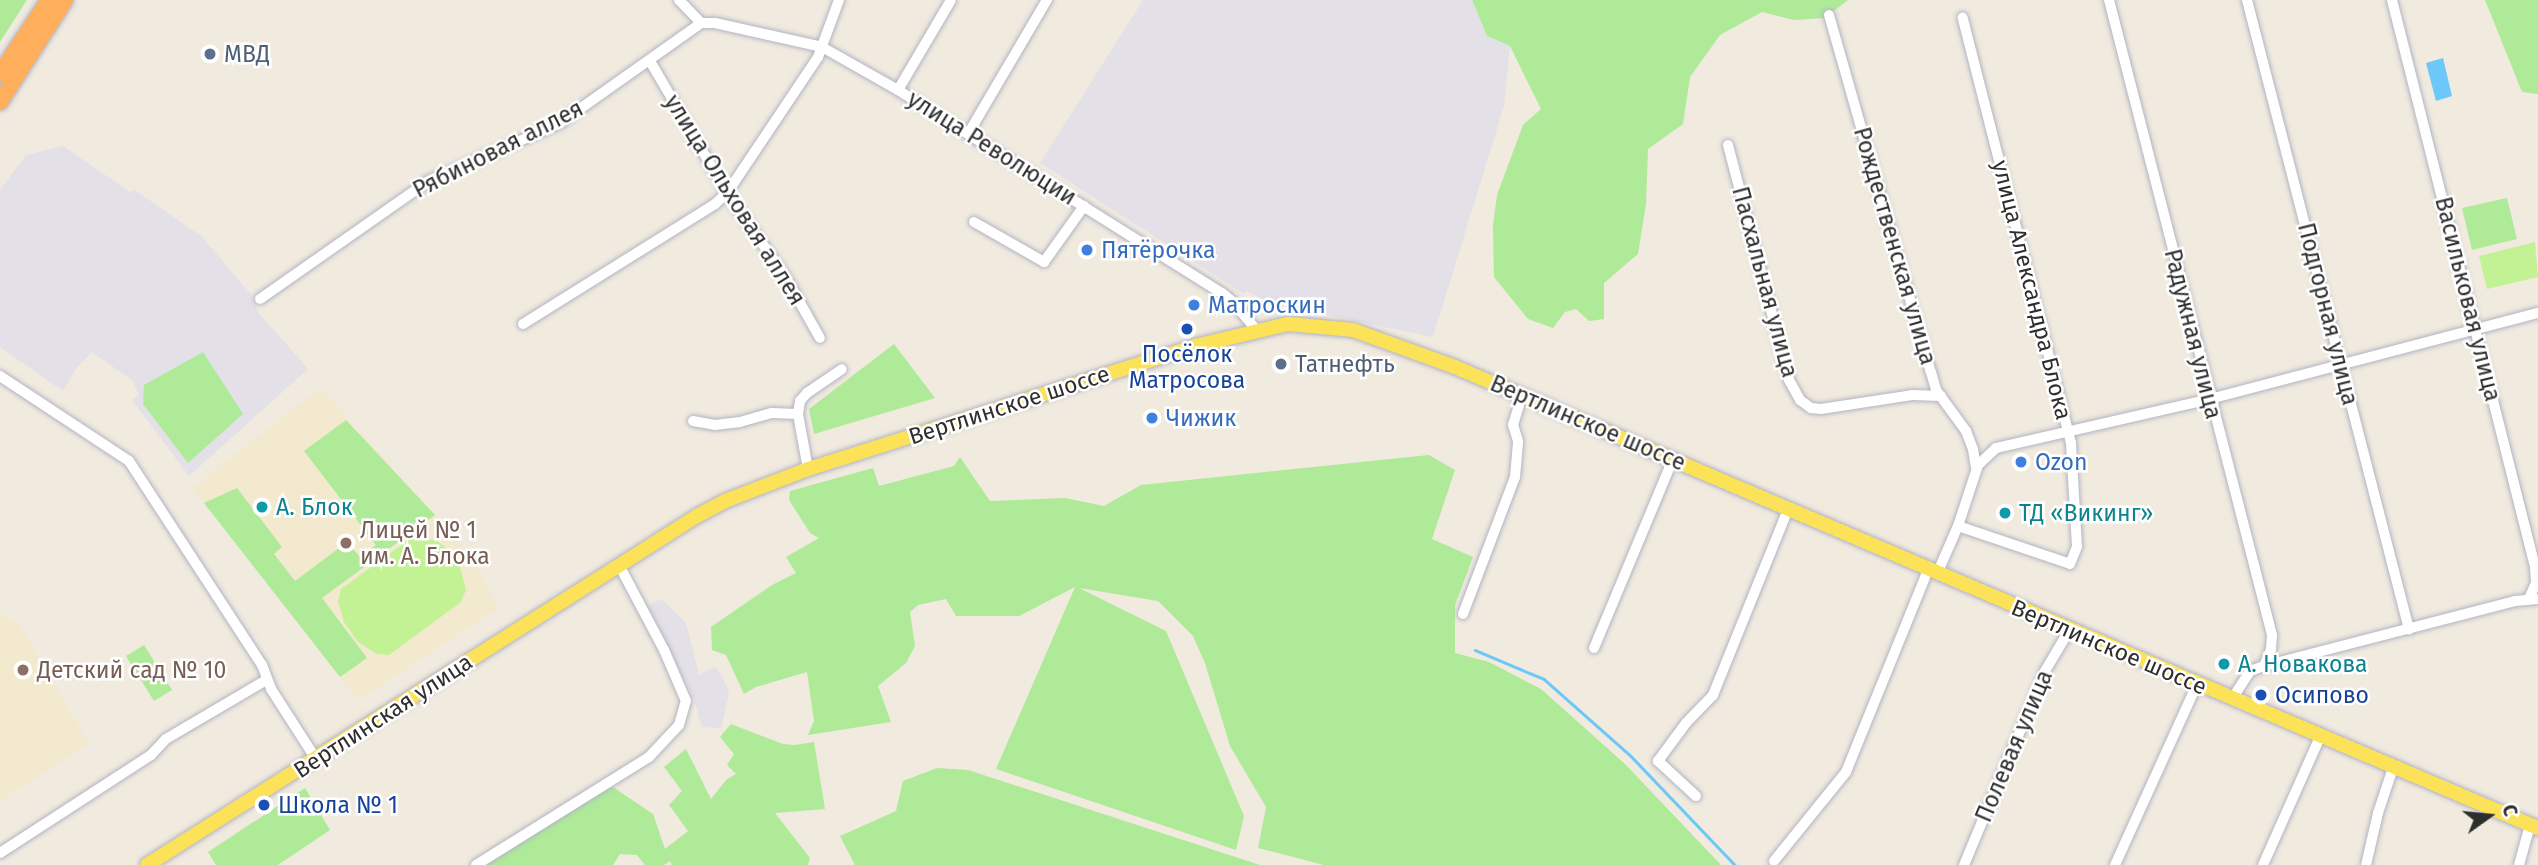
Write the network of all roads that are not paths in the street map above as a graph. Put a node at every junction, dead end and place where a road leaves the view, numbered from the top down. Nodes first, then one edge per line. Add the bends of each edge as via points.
1 (49, 0) edge
2 (65, 0) edge
3 (680, 0) edge
4 (839, 0) edge
5 (951, 0) edge
6 (1047, 0) edge
7 (2109, 0) edge
8 (2247, 0) edge
9 (2392, 0) edge
10 (1829, 15) dead end
11 (1963, 18) dead end
12 (701, 23) junction
13 (822, 47) junction
14 (650, 61) junction
15 (0, 74) edge
16 (898, 90) junction
17 (0, 102) edge
18 (968, 135) junction
19 (1728, 145) dead end
20 (727, 193) junction
21 (1084, 206) junction
22 (974, 222) dead end
23 (260, 299) dead end
24 (2538, 313) edge
25 (523, 324) dead end
26 (1256, 329) junction
27 (2475, 331) junction
28 (820, 338) dead end
29 (2341, 364) junction
30 (842, 369) dead end
31 (0, 376) edge
32 (1522, 396) junction
33 (1941, 396) junction
34 (2210, 399) junction
35 (798, 414) junction
36 (693, 421) dead end
37 (2068, 433) junction
38 (1673, 460) junction
39 (808, 469) junction
40 (1976, 469) junction
41 (1788, 509) junction
42 (1958, 526) junction
43 (619, 565) junction
44 (1933, 572) junction
45 (2534, 599) edge
46 (1463, 614) dead end
47 (2070, 629) junction
48 (2409, 629) junction
49 (1594, 648) dead end
50 (2264, 666) junction
51 (266, 680) junction
52 (2197, 684) junction
53 (2232, 699) junction
54 (2320, 737) junction
55 (316, 759) junction
56 (2393, 768) junction
57 (1696, 796) dead end
58 (2534, 827) edge
59 (0, 853) edge
60 (1774, 861) dead end
61 (147, 865) edge
62 (475, 865) edge
63 (1964, 865) edge
64 (2115, 865) edge
65 (2263, 865) edge
66 (2366, 865) edge
67 (2519, 865) edge

1 - 15 highway
2 - 17 highway
3 - 12 street
4 - 13 street
5 - 16 street
6 - 18 street
7 - 34 street, Радужная улица
8 - 29 street, Подгорная улица
9 - 27 street, Васильковая улица
10 - 33 street, Рождественская улица
11 - 37 street, улица Александра Блока
12 - 13 street, улица Революции
12 - 14 street, Рябиновая аллея
13 - 16 street, улица Революции
13 - 20 street
14 - 20 street, улица Ольховая аллея
14 - 23 street, Рябиновая аллея via 560,122 485,158 441,173
16 - 18 street, улица Революции
18 - 21 street, улица Революции
19 - 33 street, Пасхальная улица via 1789,380 1800,400 1821,409 1912,395
20 - 25 street
20 - 28 street, улица Ольховая аллея via 785,276
21 - 22 street via 1044,262
21 - 26 street, улица Революции via 1222,293
24 - 27 street
26 - 32 main road, Вертлинское шоссе via 1300,324 1353,330 1405,346
26 - 39 main road, Вертлинское шоссе
27 - 29 street
27 - 45 street, Васильковая улица via 2535,567
29 - 34 street
29 - 48 street, Подгорная улица
30 - 35 street via 807,393
31 - 51 street via 129,461 262,665
32 - 38 main road, Вертлинское шоссе
32 - 46 street via 1513,425 1518,464
33 - 40 street, Рождественская улица via 1966,432
34 - 37 street
34 - 50 street, Радужная улица via 2272,635
35 - 36 street via 772,413 715,425
35 - 39 street
37 - 40 street via 1996,449
37 - 42 street, улица Александра Блока via 2077,521 2077,547 2070,564
38 - 41 main road, Вертлинское шоссе
38 - 49 street
39 - 43 main road, Вертлинское шоссе via 725,501
40 - 42 street
41 - 44 main road, Вертлинское шоссе
41 - 57 street via 1713,695 1658,761
42 - 44 street
43 - 55 main road, Вертлинская улица
43 - 62 street via 686,701 679,725 649,757
44 - 47 main road, Вертлинское шоссе
44 - 60 street via 1846,772
45 - 48 street
47 - 52 main road, Вертлинское шоссе
47 - 63 street, Полевая улица via 2045,671
48 - 50 street
50 - 53 street via 2250,671
51 - 55 street
51 - 59 street via 166,739 150,755
52 - 53 main road, Вертлинское шоссе
52 - 64 street
53 - 54 main road, Вертлинское шоссе
54 - 56 main road, Вертлинское шоссе
54 - 65 street
55 - 61 main road, Вертлинская улица
56 - 58 main road, Вертлинское шоссе
56 - 66 street
58 - 67 street

